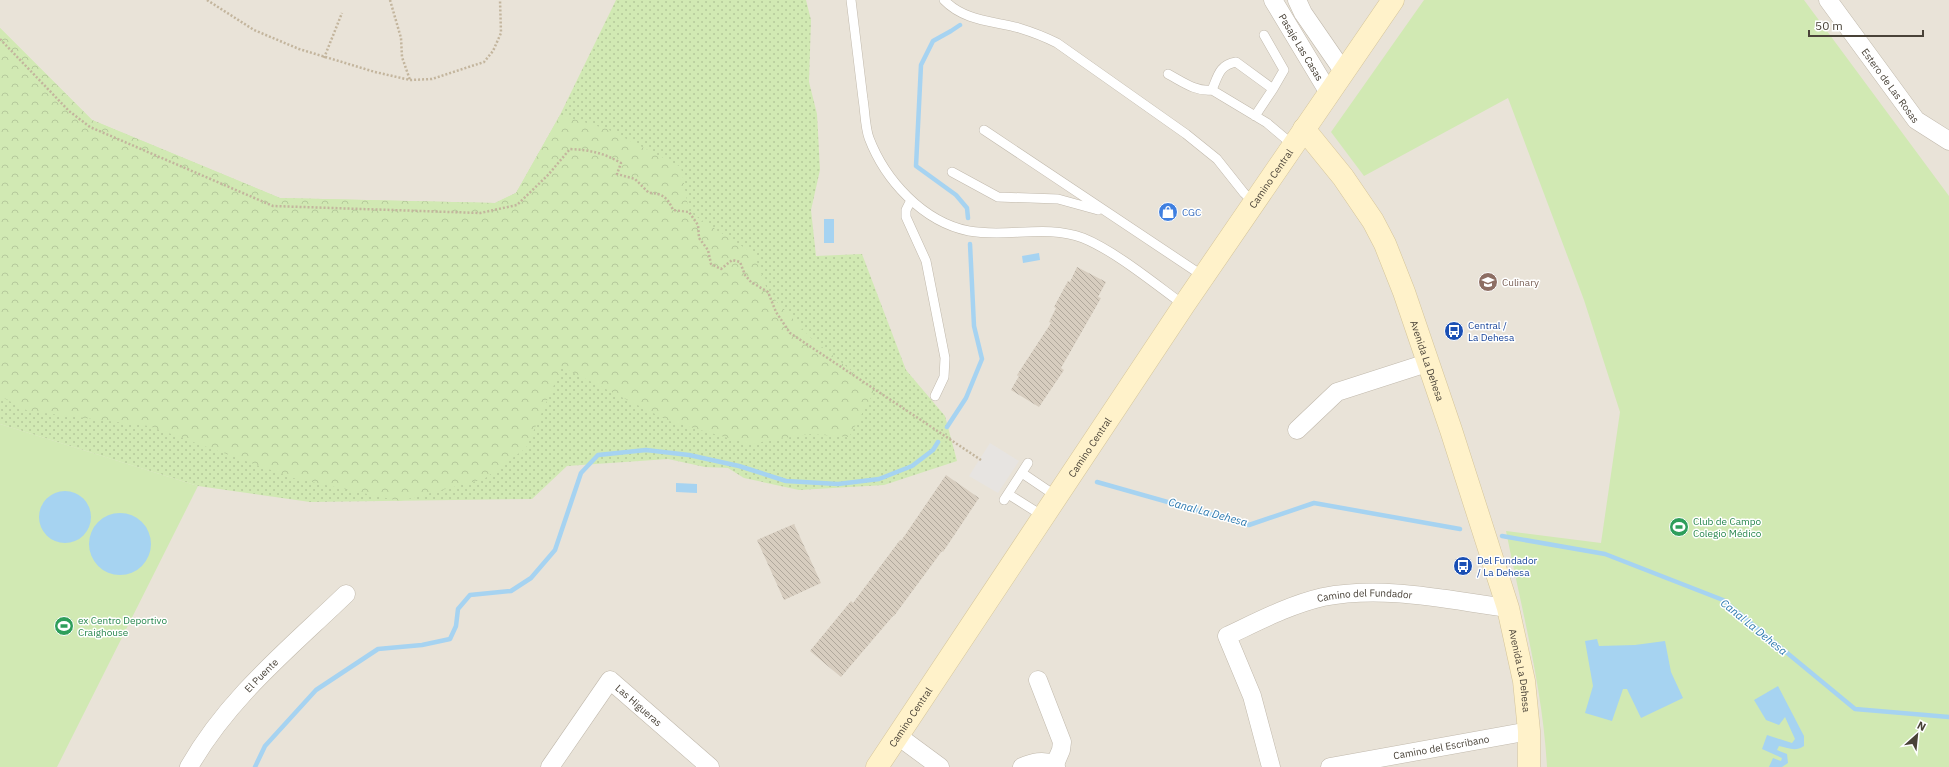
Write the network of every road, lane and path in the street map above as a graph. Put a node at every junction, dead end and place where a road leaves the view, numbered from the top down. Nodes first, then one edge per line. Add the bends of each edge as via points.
1 (207, 0) edge
2 (390, 0) edge
3 (500, 0) edge
4 (851, 0) edge
5 (944, 0) edge
6 (1272, 0) edge
7 (1393, 0) edge
8 (1828, 0) edge
9 (1298, 1) edge
10 (342, 13) dead end
11 (1264, 35) dead end
12 (0, 39) edge
13 (324, 58) junction
14 (1344, 72) junction
15 (1168, 74) dead end
16 (410, 80) junction
17 (1273, 89) junction
18 (1212, 90) junction
19 (1329, 93) junction
20 (1256, 116) junction
21 (984, 130) dead end
22 (1299, 137) junction
23 (1949, 140) edge
24 (952, 172) dead end
25 (911, 200) junction
26 (1254, 202) junction
27 (1105, 212) junction
28 (1203, 276) junction
29 (1184, 305) junction
30 (1427, 363) junction
31 (935, 396) dead end
32 (1297, 430) dead end
33 (981, 460) dead end
34 (1028, 463) dead end
35 (1022, 473) junction
36 (1056, 496) junction
37 (1043, 516) junction
38 (346, 594) dead end
39 (1508, 608) junction
40 (1038, 680) dead end
41 (1529, 731) junction
42 (898, 736) junction
43 (1055, 765) edge
44 (189, 767) edge
45 (550, 767) edge
46 (710, 767) edge
47 (877, 767) edge
48 (940, 767) edge
49 (1022, 767) edge
50 (1271, 767) edge
51 (1330, 767) edge
52 (1529, 767) edge

1 - 13 path via 254,30
2 - 16 path via 401,38 402,57
3 - 16 path via 501,33 493,51 484,62 432,79
4 - 25 lane via 868,137 891,178
5 - 26 lane via 961,12 982,21 1018,28 1057,43 1211,154
6 - 9 street, Pasaje Las Casas
6 - 19 street, Pasaje Las Casas
7 - 14 main road
8 - 23 street, Estero de Las Rosas via 1916,120
9 - 14 street, Pasaje Las Casas via 1303,13
10 - 13 path
11 - 17 lane via 1284,70
12 - 33 path via 69,111 90,128 273,206 480,213 517,205 570,149 591,150 609,156 621,163 617,174 634,179 649,193 660,194 669,201 673,210 689,212 698,225 699,238 708,250 711,264 721,269 732,260 740,262 744,275 768,292 776,312 790,332
13 - 16 path
14 - 19 main road
15 - 18 lane via 1194,88
17 - 18 lane via 1236,62 1227,64 1220,71
17 - 20 lane
18 - 20 lane
19 - 22 main road
20 - 22 lane
21 - 27 lane
22 - 26 main road, Camino Central
22 - 30 main road, Avenida La Dehesa via 1355,193 1382,238 1396,268
24 - 27 lane via 998,197 1058,200
25 - 29 lane via 953,227 970,231 1062,232 1084,239 1138,272
25 - 31 lane via 906,217 926,261 945,358 944,378
26 - 28 main road, Camino Central
27 - 28 lane
28 - 29 main road, Camino Central
29 - 36 main road, Camino Central
30 - 32 street via 1337,392
30 - 39 main road, Avenida La Dehesa via 1452,430
34 - 35 lane
35 - 36 lane
35 - 37 lane via 1006,497
36 - 37 main road, Camino Central
37 - 42 main road, Camino Central
38 - 44 street, El Puente via 232,706
39 - 41 main road, Avenida La Dehesa via 1522,668
39 - 50 street, Camino del Fundador via 1393,592 1345,594 1308,601 1227,636 1252,696
40 - 43 street via 1062,742
41 - 51 street, Camino del Escribano
41 - 52 main road, Avenida La Dehesa
42 - 47 main road, Camino Central
42 - 48 street
43 - 49 street via 1045,761
45 - 46 street, Las Higueras via 610,680

